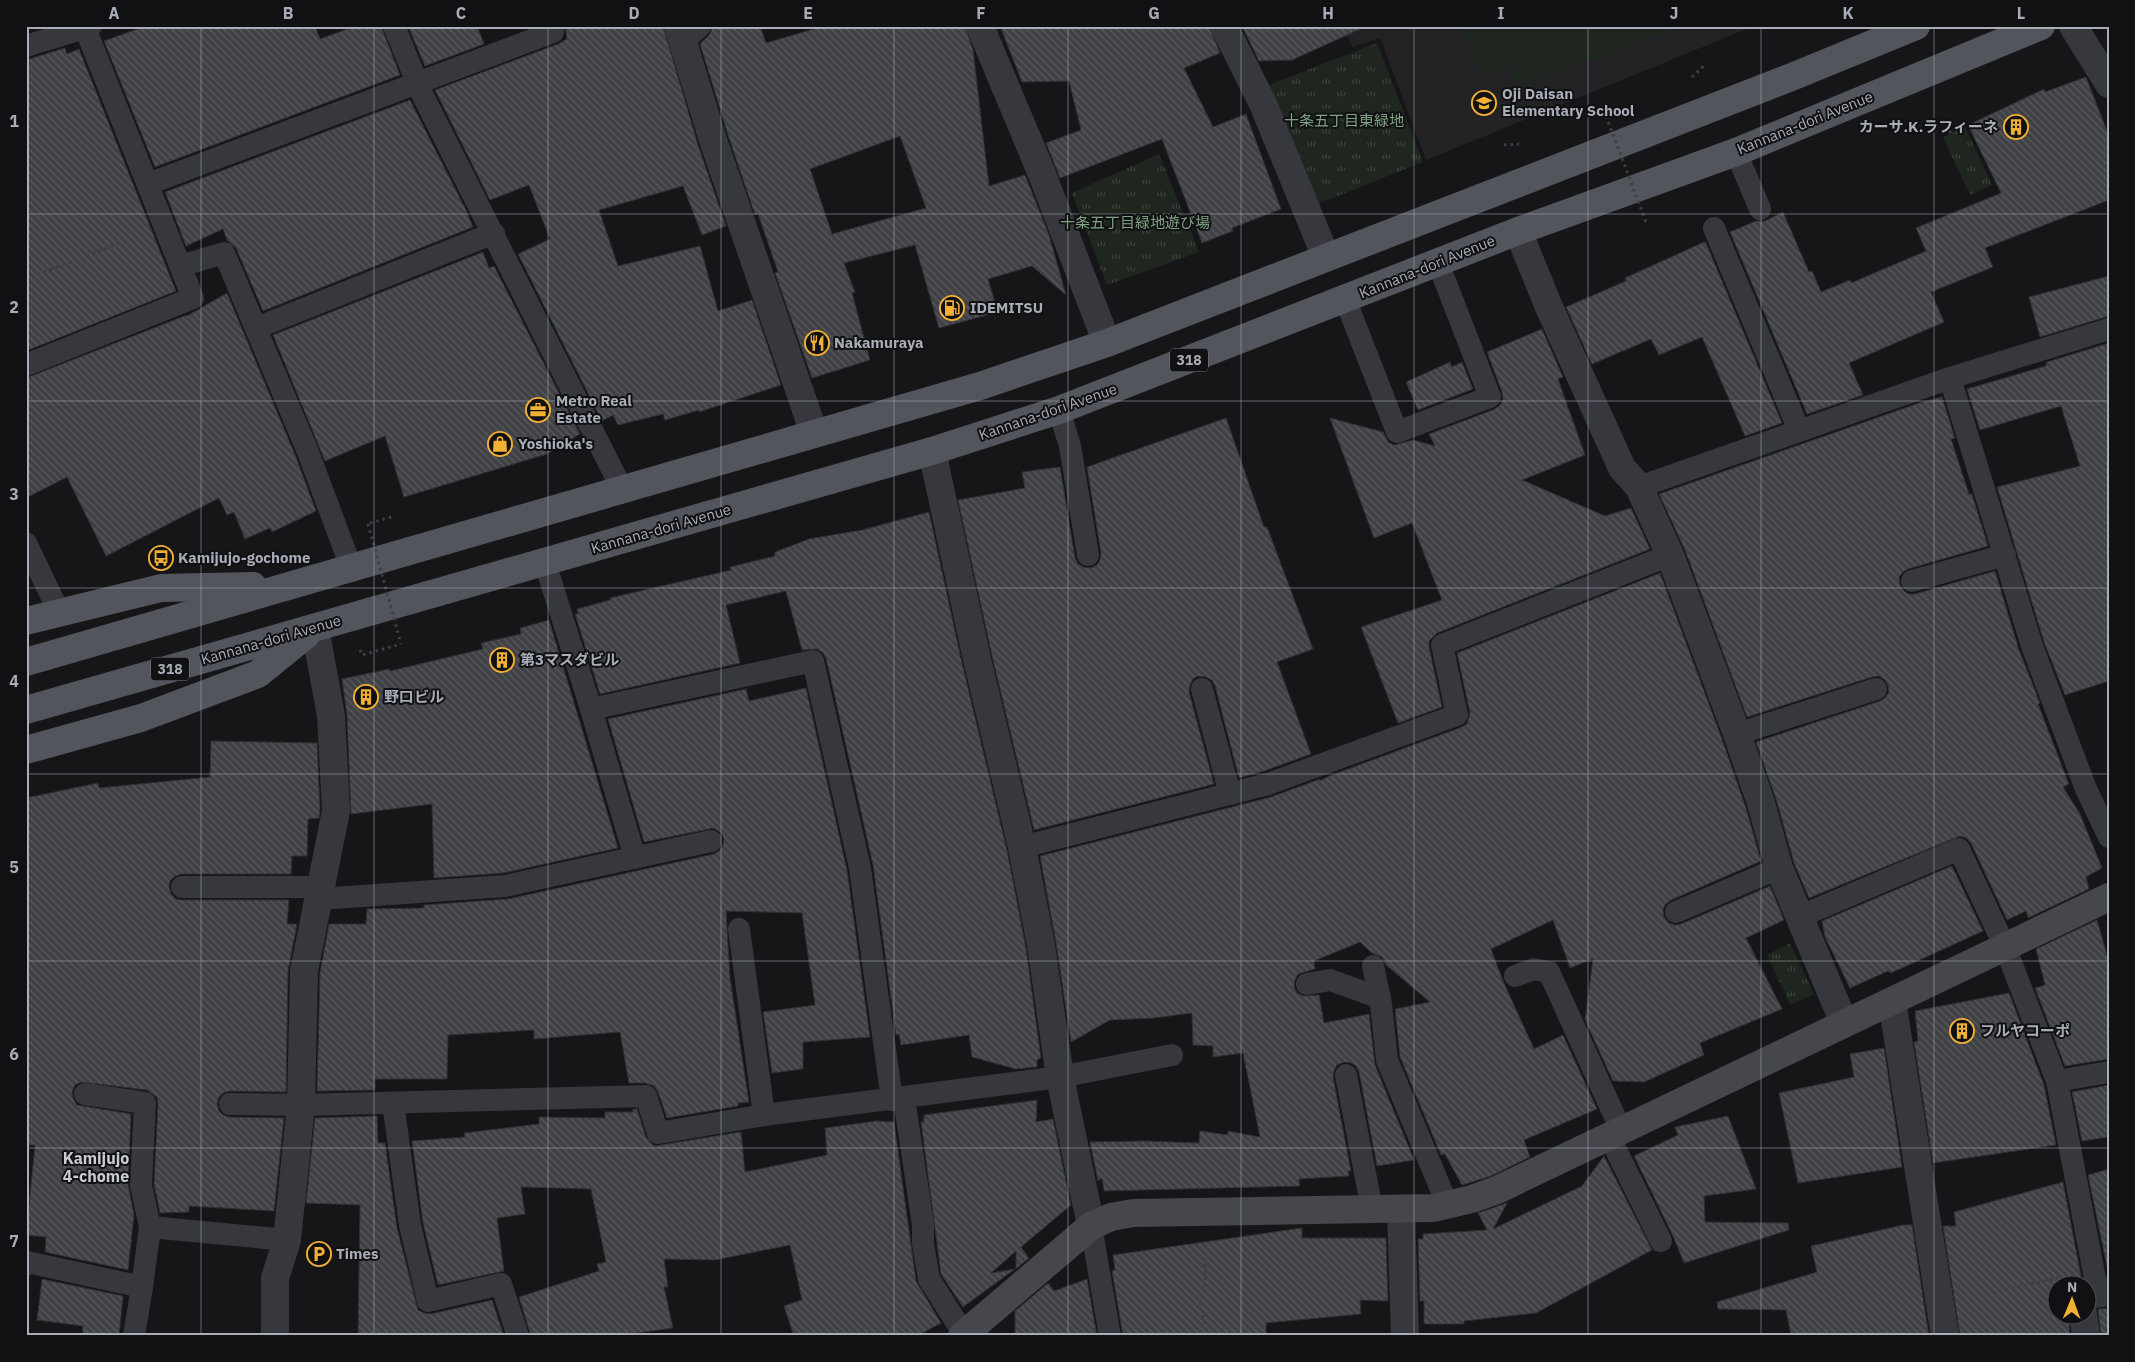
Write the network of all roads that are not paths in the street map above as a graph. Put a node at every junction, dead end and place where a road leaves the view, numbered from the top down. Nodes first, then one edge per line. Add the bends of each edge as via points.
1 (394, 26) edge
2 (980, 26) edge
3 (1224, 26) edge
4 (1916, 26) edge
5 (2041, 26) edge
6 (2073, 26) edge
7 (88, 27) edge
8 (553, 32) dead end
9 (687, 32) edge
10 (26, 46) edge
11 (417, 82) junction
12 (2109, 84) edge
13 (1736, 152) junction
14 (148, 184) junction
15 (1760, 209) dead end
16 (1714, 228) dead end
17 (1518, 231) junction
18 (494, 233) junction
19 (1326, 258) junction
20 (1438, 263) junction
21 (180, 266) junction
22 (1345, 299) junction
23 (256, 328) junction
24 (2109, 329) edge
25 (1107, 343) junction
26 (26, 365) edge
27 (1950, 378) junction
28 (1059, 410) junction
29 (1799, 430) junction
30 (814, 433) junction
31 (932, 451) junction
32 (1639, 487) junction
33 (622, 489) junction
34 (26, 543) edge
35 (1088, 555) dead end
36 (1670, 555) junction
37 (2005, 555) junction
38 (545, 563) junction
39 (350, 567) junction
40 (1912, 582) dead end
41 (289, 585) junction
42 (59, 612) junction
43 (26, 621) edge
44 (315, 628) junction
45 (26, 662) edge
46 (1876, 689) dead end
47 (1202, 690) dead end
48 (592, 709) junction
49 (26, 710) edge
50 (1737, 734) junction
51 (26, 750) edge
52 (1230, 794) junction
53 (2109, 837) edge
54 (711, 841) dead end
55 (1022, 848) junction
56 (635, 858) junction
57 (1779, 868) junction
58 (182, 887) dead end
59 (320, 893) junction
60 (2109, 896) edge
61 (1676, 912) dead end
62 (1801, 916) junction
63 (739, 929) dead end
64 (2005, 947) junction
65 (1373, 966) dead end
66 (1515, 976) dead end
67 (1307, 984) dead end
68 (1380, 998) junction
69 (1892, 1002) junction
70 (1844, 1023) junction
71 (1172, 1055) dead end
72 (2109, 1072) edge
73 (1346, 1076) dead end
74 (1060, 1077) junction
75 (2057, 1081) junction
76 (84, 1094) dead end
77 (898, 1099) junction
78 (393, 1103) junction
79 (230, 1104) dead end
80 (301, 1105) junction
81 (764, 1115) junction
82 (1615, 1133) junction
83 (1448, 1206) junction
84 (1401, 1209) junction
85 (1372, 1210) junction
86 (1091, 1226) junction
87 (150, 1227) junction
88 (287, 1240) junction
89 (1661, 1242) dead end
90 (26, 1265) edge
91 (2090, 1274) edge
92 (142, 1287) junction
93 (963, 1335) edge
94 (134, 1336) edge
95 (275, 1336) edge
96 (518, 1336) edge
97 (1110, 1336) edge
98 (1405, 1336) edge
99 (1945, 1336) edge

1 - 11 lane
2 - 25 street via 1042,174
3 - 19 street via 1262,104
4 - 19 main road
5 - 13 main road, Kannana-dori Avenue / 318
6 - 12 street
7 - 10 lane
7 - 14 lane
8 - 11 lane
9 - 30 street via 713,140
11 - 14 lane
11 - 18 lane
13 - 15 lane
13 - 17 main road, Kannana-dori Avenue / 318
14 - 21 lane
16 - 29 lane
17 - 20 main road, Kannana-dori Avenue / 318
17 - 32 street via 1622,468
18 - 23 lane
18 - 33 lane
19 - 25 main road
20 - 22 main road, Kannana-dori Avenue / 318
20 - 22 lane via 1490,396 1397,432
21 - 23 lane via 224,253
21 - 26 lane via 193,298
22 - 28 main road, Kannana-dori Avenue / 318
23 - 39 lane via 308,452
24 - 27 lane
25 - 30 main road via 980,386
27 - 29 lane
27 - 37 lane
28 - 31 main road, Kannana-dori Avenue / 318
28 - 35 lane via 1070,446
29 - 32 lane
30 - 33 main road
31 - 38 main road, Kannana-dori Avenue / 318
31 - 55 street
32 - 36 street
33 - 39 main road
34 - 42 lane
36 - 50 street
36 - 52 lane via 1442,645 1457,715 1268,784
37 - 40 lane
37 - 53 lane via 2032,646 2086,789
38 - 44 main road, Kannana-dori Avenue / 318
38 - 48 lane
39 - 41 main road
41 - 42 main road via 161,588
41 - 45 main road
42 - 43 main road
44 - 49 main road, Kannana-dori Avenue / 318
44 - 51 main road via 258,674 141,718
44 - 59 street via 331,716 336,811
46 - 50 lane
47 - 52 lane
48 - 56 lane
48 - 77 lane via 813,661 860,868
50 - 57 street via 1761,802
52 - 55 lane
54 - 56 lane
55 - 74 street via 1041,945
56 - 59 lane via 505,886
57 - 61 lane
57 - 62 street
58 - 59 lane
59 - 80 street via 304,971
60 - 64 street
62 - 64 lane via 1959,849
62 - 70 street
63 - 81 lane
64 - 69 street
64 - 75 lane
65 - 68 lane
66 - 82 lane via 1534,969 1549,972
67 - 68 lane via 1330,980
68 - 83 lane via 1387,1060
69 - 70 street
69 - 99 street
70 - 82 street
71 - 74 lane
72 - 75 lane
73 - 85 lane
74 - 77 lane
74 - 86 street
75 - 91 lane
76 - 87 lane via 145,1102 141,1185
77 - 81 lane
77 - 93 lane via 923,1225 929,1279
78 - 80 lane
78 - 81 lane via 646,1096 658,1132
78 - 96 lane via 410,1225 428,1301 501,1284
79 - 80 lane
80 - 88 street
82 - 83 street via 1497,1190
82 - 89 lane
83 - 84 street
84 - 85 street
84 - 98 street
85 - 86 street via 1133,1212
86 - 93 street
86 - 97 lane
87 - 88 lane
87 - 92 lane
88 - 95 street via 275,1278
90 - 92 lane via 27,1262
92 - 94 lane

